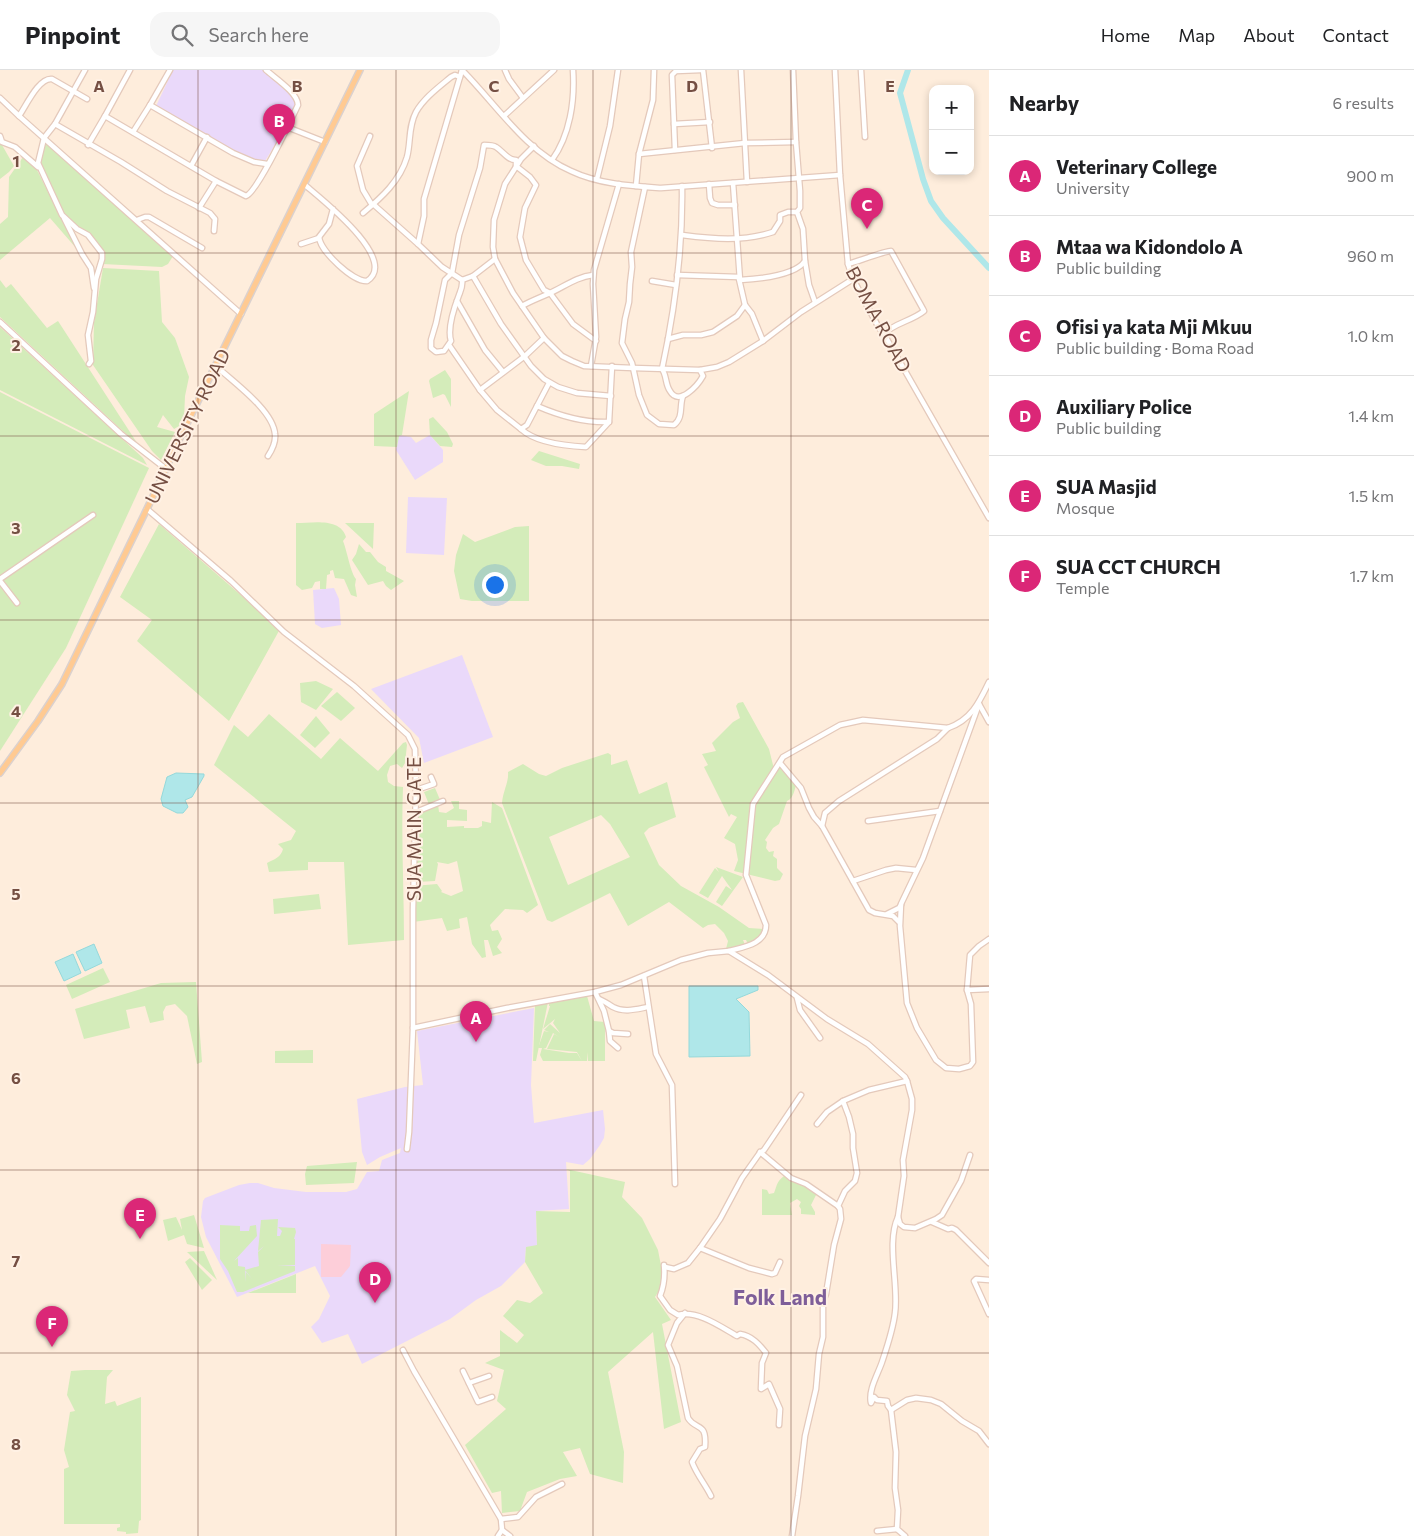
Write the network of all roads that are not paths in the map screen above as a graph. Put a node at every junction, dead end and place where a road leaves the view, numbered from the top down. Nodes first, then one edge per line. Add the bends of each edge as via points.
1 (85, 70) edge
2 (130, 70) edge
3 (170, 70) edge
4 (266, 70) edge
5 (360, 70) edge
6 (462, 70) edge
7 (505, 70) edge
8 (554, 70) edge
9 (572, 70) edge
10 (618, 70) edge
11 (654, 70) edge
12 (702, 70) edge
13 (740, 70) edge
14 (793, 70) edge
15 (835, 70) edge
16 (861, 70) edge
17 (460, 77) junction
18 (72, 90) junction
19 (0, 98) edge
20 (523, 98) junction
21 (87, 99) dead end
22 (150, 105) junction
23 (19, 116) junction
24 (105, 116) junction
25 (504, 116) junction
26 (710, 122) junction
27 (55, 124) junction
28 (674, 124) junction
29 (287, 127) junction
30 (133, 132) junction
31 (0, 136) edge
32 (370, 136) dead end
33 (207, 137) junction
34 (865, 137) dead end
35 (44, 138) junction
36 (325, 142) junction
37 (796, 142) junction
38 (745, 143) junction
39 (88, 145) junction
40 (534, 146) junction
41 (712, 148) junction
42 (675, 150) junction
43 (640, 154) junction
44 (552, 160) junction
45 (267, 164) junction
46 (191, 166) junction
47 (516, 166) junction
48 (38, 167) junction
49 (840, 175) junction
50 (597, 179) junction
51 (799, 179) junction
52 (216, 181) junction
53 (747, 182) junction
54 (733, 183) junction
55 (305, 184) junction
56 (619, 184) junction
57 (709, 184) junction
58 (636, 186) junction
59 (682, 186) junction
60 (645, 187) junction
61 (373, 205) junction
62 (735, 205) junction
63 (199, 208) junction
64 (334, 209) junction
65 (797, 212) junction
66 (363, 213) dead end
67 (64, 217) junction
68 (137, 220) junction
69 (214, 231) dead end
70 (682, 235) junction
71 (319, 238) junction
72 (736, 239) junction
73 (300, 244) dead end
74 (418, 244) junction
75 (202, 248) dead end
76 (495, 259) junction
77 (805, 261) junction
78 (848, 264) junction
79 (797, 268) junction
80 (807, 272) junction
81 (452, 273) junction
82 (593, 275) junction
83 (474, 276) junction
84 (677, 276) junction
85 (739, 279) junction
86 (853, 279) junction
87 (462, 280) junction
88 (652, 280) dead end
89 (676, 285) junction
90 (95, 289) junction
91 (550, 293) junction
92 (457, 301) junction
93 (815, 302) junction
94 (745, 305) junction
95 (522, 306) junction
96 (241, 314) junction
97 (0, 322) edge
98 (884, 334) junction
99 (544, 338) junction
100 (668, 339) junction
101 (596, 341) junction
102 (763, 341) junction
103 (449, 345) junction
104 (525, 356) junction
105 (89, 364) dead end
106 (216, 366) junction
107 (591, 366) junction
108 (612, 366) junction
109 (633, 368) junction
110 (662, 369) junction
111 (700, 370) junction
112 (503, 372) junction
113 (550, 383) junction
114 (480, 390) junction
115 (611, 396) junction
116 (683, 396) junction
117 (537, 406) junction
118 (609, 422) junction
119 (522, 429) junction
120 (268, 456) dead end
121 (166, 470) junction
122 (147, 509) junction
123 (93, 515) dead end
124 (989, 518) edge
125 (0, 580) edge
126 (17, 602) dead end
127 (989, 682) edge
128 (979, 704) junction
129 (989, 722) edge
130 (948, 728) junction
131 (780, 763) junction
132 (0, 773) edge
133 (432, 776) dead end
134 (416, 790) junction
135 (443, 802) dead end
136 (940, 811) junction
137 (416, 812) junction
138 (868, 821) dead end
139 (822, 826) junction
140 (916, 870) junction
141 (852, 881) junction
142 (901, 904) junction
143 (887, 914) junction
144 (900, 926) junction
145 (989, 939) edge
146 (729, 952) junction
147 (644, 976) junction
148 (989, 989) edge
149 (967, 990) junction
150 (595, 992) junction
151 (797, 998) junction
152 (599, 999) junction
153 (648, 1007) junction
154 (413, 1028) junction
155 (609, 1031) junction
156 (628, 1034) dead end
157 (820, 1038) dead end
158 (618, 1048) dead end
159 (908, 1081) junction
160 (801, 1095) dead end
161 (843, 1101) junction
162 (817, 1124) dead end
163 (407, 1149) dead end
164 (760, 1152) junction
165 (970, 1155) dead end
166 (675, 1184) dead end
167 (838, 1206) junction
168 (898, 1217) junction
169 (932, 1221) junction
170 (700, 1248) junction
171 (780, 1262) dead end
172 (989, 1263) edge
173 (989, 1280) edge
174 (685, 1313) junction
175 (989, 1314) edge
176 (403, 1350) dead end
177 (463, 1371) dead end
178 (489, 1376) dead end
179 (469, 1383) junction
180 (492, 1398) dead end
181 (891, 1410) junction
182 (778, 1425) dead end
183 (989, 1444) edge
184 (562, 1484) dead end
185 (711, 1496) dead end
186 (501, 1519) junction
187 (897, 1529) junction
188 (502, 1530) junction
189 (877, 1531) dead end
190 (498, 1536) edge
191 (510, 1536) edge
192 (792, 1536) edge
193 (905, 1536) edge

1 - 18 street
2 - 24 street
3 - 22 street
4 - 29 street via 298,100
5 - 36 main road, UNIVERSITY ROAD
6 - 17 street
6 - 25 street
7 - 20 street
8 - 20 street
9 - 44 street via 571,116 560,150
10 - 50 street via 611,120
11 - 43 street via 653,100
12 - 26 street
12 - 28 street via 676,71 672,75
13 - 38 street
14 - 37 street
15 - 49 street, BOMA ROAD
16 - 34 street
17 - 61 street via 452,76 422,103 410,128 404,165 384,196
17 - 74 street via 424,199
18 - 21 street
18 - 23 street via 46,79
18 - 27 street
19 - 23 street
20 - 25 street
22 - 30 street
22 - 33 street
23 - 35 street
24 - 30 street
24 - 39 street
25 - 40 street
26 - 28 street
26 - 41 street
27 - 35 street
27 - 39 street
28 - 42 street
29 - 36 street
29 - 45 street
30 - 46 street
31 - 48 street via 2,142 15,147
32 - 61 street via 357,166 364,193
33 - 45 street via 243,158
33 - 46 street
35 - 48 street
35 - 68 street
36 - 55 main road, UNIVERSITY ROAD
37 - 38 street
37 - 51 street
38 - 41 street
38 - 53 street
39 - 63 street
40 - 44 street
40 - 47 street
41 - 42 street
42 - 43 street
43 - 58 street
44 - 50 street via 569,171
45 - 52 street via 249,195 240,194
46 - 52 street
47 - 76 street via 505,184 494,220 492,240
47 - 81 street via 516,160 511,160 497,148 484,145
47 - 91 street via 536,185 525,208 520,236 523,253 544,290
48 - 67 street
49 - 51 street
49 - 78 street, BOMA ROAD
50 - 56 street
51 - 53 street
51 - 65 street via 800,208
52 - 63 street
53 - 54 street
54 - 57 street
54 - 62 street
55 - 64 street
55 - 96 main road, UNIVERSITY ROAD
56 - 58 street
56 - 82 street
57 - 59 street
57 - 62 street via 712,203
58 - 60 street
59 - 60 street
59 - 70 street
60 - 109 street via 631,252 629,302 622,343
61 - 66 street
61 - 74 street
62 - 72 street
63 - 69 street via 214,216
64 - 71 street
64 - 71 street via 371,252 375,263 372,278 364,282 353,275 328,255
65 - 72 street via 780,215 773,232
65 - 77 street via 803,229
67 - 90 street via 91,268
67 - 90 street via 88,235 102,252
68 - 75 street via 149,217
68 - 96 street
70 - 72 street
70 - 84 street
71 - 73 street
72 - 85 street
74 - 81 street
76 - 83 street
76 - 95 street
77 - 79 street
77 - 80 street
78 - 86 street, BOMA ROAD
78 - 98 street via 891,251 923,309 919,315
79 - 80 street
79 - 85 street via 770,276
80 - 93 street
81 - 87 street
81 - 103 street via 445,280 431,348 444,351
82 - 91 street via 578,278
82 - 101 street
83 - 87 street
83 - 104 street
84 - 85 street
84 - 89 street
85 - 94 street
86 - 93 street
86 - 98 street, BOMA ROAD
87 - 92 street
88 - 89 street
89 - 100 street
90 - 105 street via 88,335
91 - 95 street
91 - 101 street via 577,329
92 - 103 street
92 - 112 street via 485,350
93 - 102 street
94 - 100 street via 737,316 713,332
94 - 102 street
95 - 99 street
96 - 106 main road, UNIVERSITY ROAD
97 - 121 street via 121,434
98 - 124 street, BOMA ROAD
99 - 104 street
99 - 107 street via 562,356
100 - 110 street
101 - 107 street
102 - 111 street via 722,365
103 - 114 street
104 - 112 street
104 - 113 street
106 - 120 street via 256,402 270,422 275,439
106 - 121 main road, UNIVERSITY ROAD
107 - 108 street
108 - 109 street
108 - 115 street
109 - 110 street
109 - 116 street via 644,411 659,424 673,425 677,422
110 - 111 street
110 - 116 street via 670,392
111 - 116 street via 703,376
112 - 114 street
113 - 115 street via 577,393
113 - 117 street
114 - 119 street via 497,410
115 - 118 street
117 - 118 street via 573,419
117 - 119 street
118 - 119 street via 586,447 565,446 527,435
121 - 122 main road, UNIVERSITY ROAD
122 - 132 main road, UNIVERSITY ROAD via 62,684
122 - 134 street, SUA MAIN GATE via 284,632 354,686 408,735 416,755
123 - 125 street
125 - 126 street
127 - 128 street
128 - 129 street
128 - 130 street via 968,717
128 - 136 street
130 - 131 street via 863,720 852,722 840,725 792,751
130 - 139 street via 937,739 838,801 825,813
131 - 139 street via 802,788 809,808
131 - 146 street via 753,804 746,874 766,932 749,946
133 - 134 street via 434,784
134 - 137 street, SUA MAIN GATE
135 - 137 street
136 - 138 street
136 - 140 street
137 - 154 street, SUA MAIN GATE
139 - 141 street
140 - 141 street via 896,868
140 - 142 street
141 - 143 street via 869,910
142 - 143 street
142 - 144 street
143 - 144 street via 898,920
144 - 149 street via 907,1003 926,1044 936,1060 946,1068 970,1066 973,1062 971,1004
145 - 149 street via 970,955
146 - 147 street via 708,953
146 - 151 street via 768,975
147 - 150 street
147 - 153 street
148 - 149 street
150 - 152 street
150 - 154 street
151 - 157 street via 800,1010
151 - 159 street via 868,1044
152 - 153 street via 624,1010
152 - 155 street
153 - 166 street via 656,1054 672,1085
154 - 163 street, SUA MAIN GATE
155 - 156 street
155 - 158 street via 610,1041
159 - 161 street via 869,1090
159 - 168 street via 912,1110
160 - 164 street
161 - 162 street
161 - 167 street via 850,1117 857,1173
164 - 167 street via 791,1178 806,1184
164 - 170 street
165 - 169 street via 946,1211
167 - 192 street via 841,1216 823,1301 823,1337 805,1436
168 - 169 street via 900,1224 911,1229
168 - 181 street via 893,1240 896,1312 883,1362 870,1395 871,1403 874,1397 887,1401
169 - 172 street via 948,1229 954,1228
170 - 171 street via 734,1263 772,1274
170 - 174 street via 688,1263 674,1269 664,1266 664,1285 660,1296 670,1310 678,1315
173 - 175 street via 974,1281
174 - 182 street via 712,1322 737,1336 748,1335 766,1353 762,1363 761,1389 769,1384 780,1409
174 - 185 street via 668,1345 677,1366 689,1421 704,1431 705,1447 700,1448 692,1462
176 - 186 street
177 - 179 street
178 - 179 street
179 - 180 street via 478,1402
181 - 183 street via 907,1400 931,1400 978,1431
181 - 187 street via 896,1452
184 - 186 street via 536,1497 518,1517
186 - 188 street
187 - 189 street
187 - 193 street
188 - 190 street
188 - 191 street

